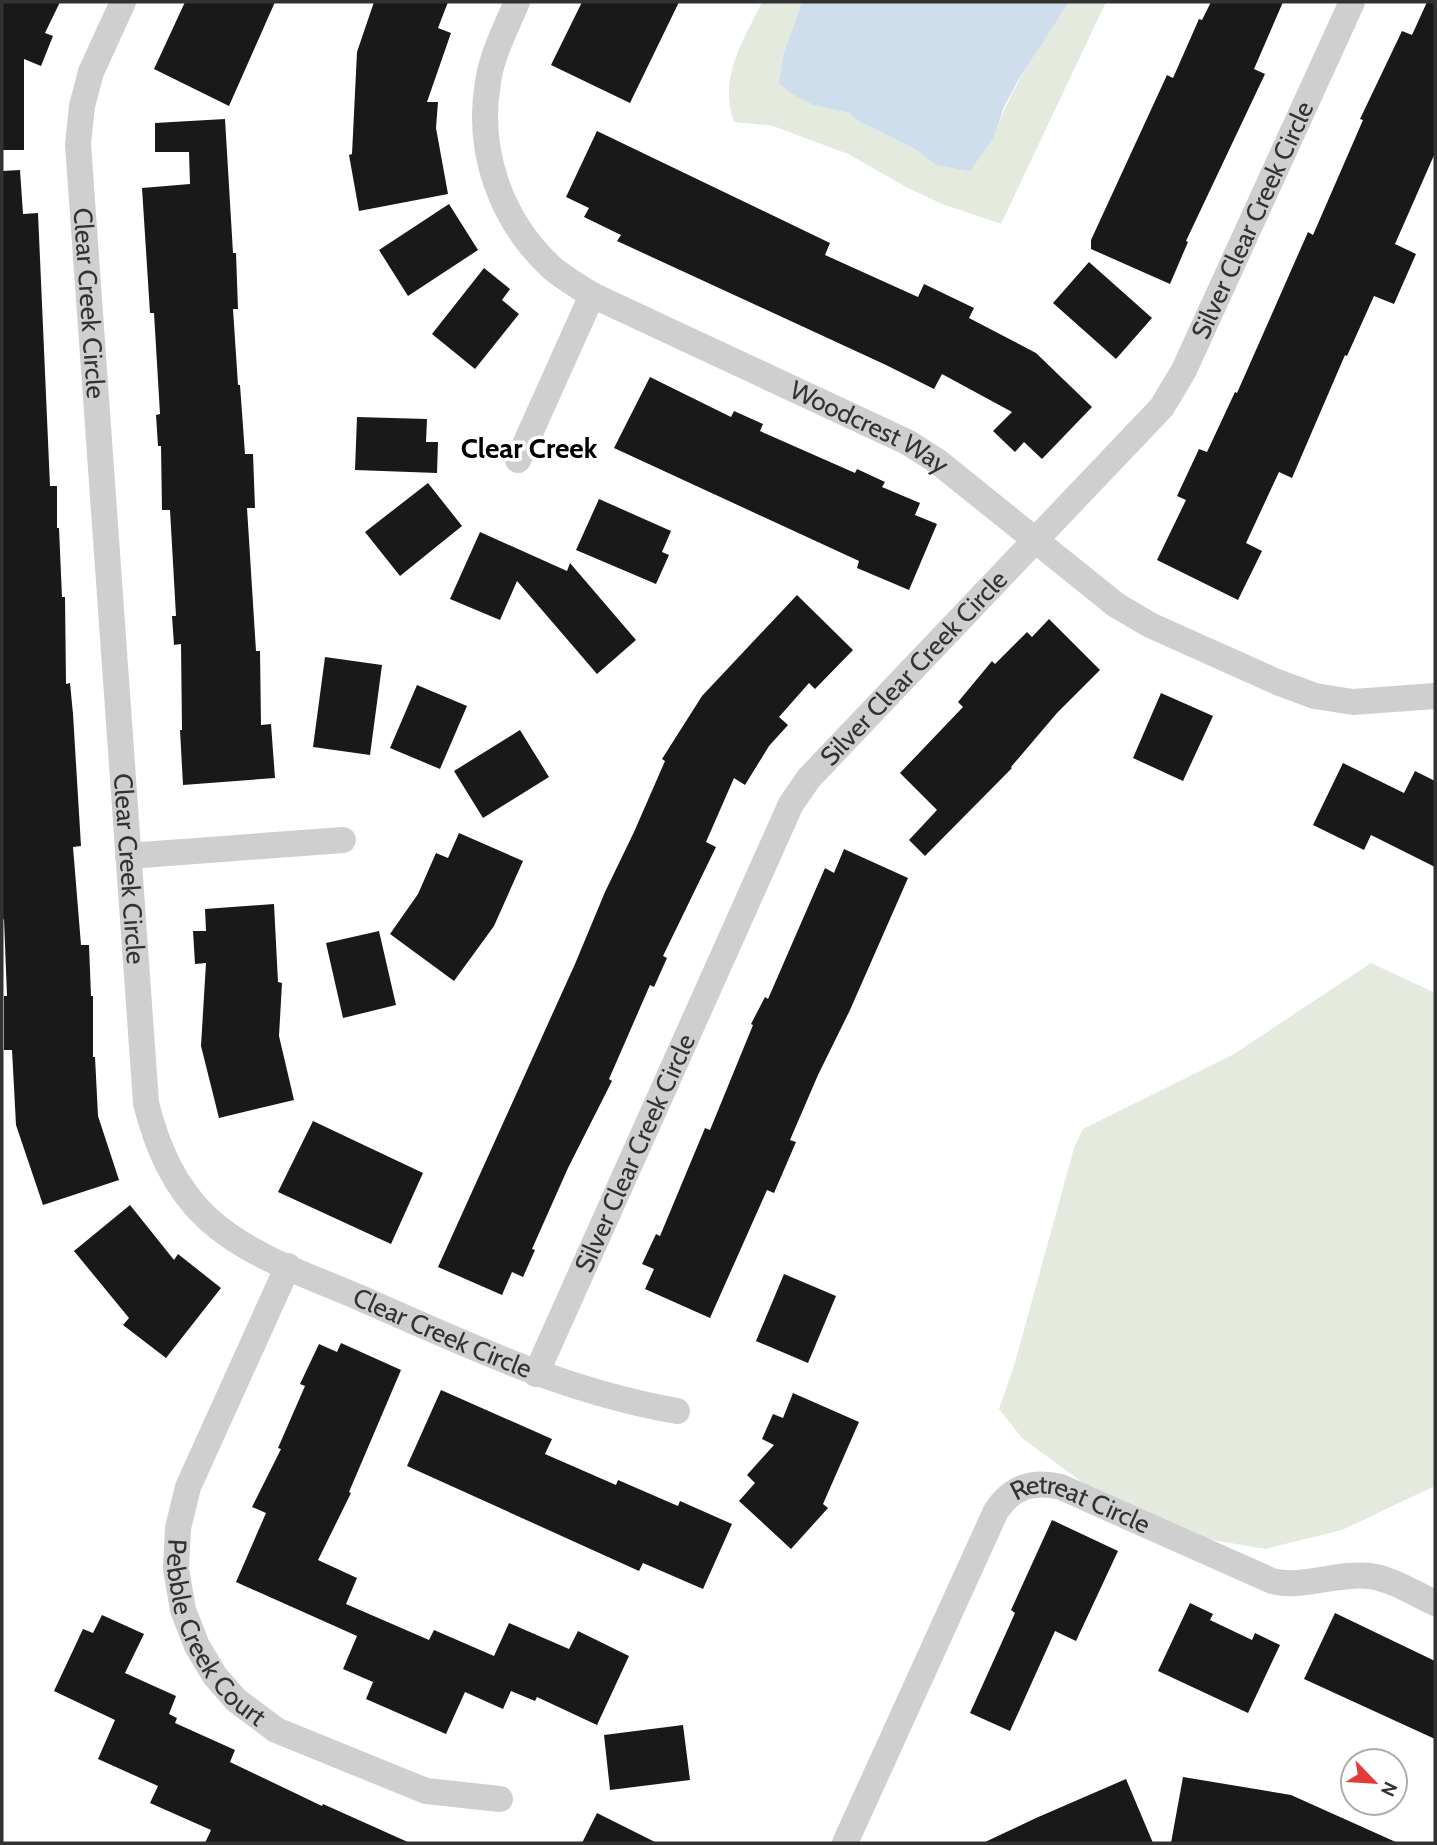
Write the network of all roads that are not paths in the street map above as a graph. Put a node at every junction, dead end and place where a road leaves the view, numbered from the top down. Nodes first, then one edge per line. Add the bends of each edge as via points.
1 (123, 2) edge
2 (517, 2) edge
3 (1352, 2) edge
4 (592, 295) junction
5 (518, 460) dead end
6 (1035, 541) junction
7 (1435, 696) edge
8 (344, 840) dead end
9 (128, 856) junction
10 (288, 1266) junction
11 (537, 1374) junction
12 (677, 1411) dead end
13 (1435, 1603) edge
14 (500, 1799) dead end
15 (845, 1843) edge

1 - 9 street, Clear Creek Circle via 91,72 78,144
2 - 4 street, Woodcrest Way via 498,44 484,108 496,184 525,239 553,269
3 - 6 street, Silver Clear Creek Circle via 1184,370 1146,426
4 - 5 street
4 - 6 street, Woodcrest Way via 907,442
6 - 7 street, Woodcrest Way via 1115,605 1277,682 1315,696 1353,702
6 - 11 street, Silver Clear Creek Circle via 809,778 791,804
8 - 9 street
9 - 10 street, Clear Creek Circle via 146,1103 165,1163 208,1219 241,1244
10 - 11 street, Clear Creek Circle
10 - 14 street, Pebble Creek Court via 188,1487 178,1528 176,1569 183,1610 197,1646 236,1700 276,1730 426,1791
11 - 12 street, Clear Creek Circle via 629,1403
13 - 15 street, Retreat Circle via 1370,1576 1289,1584 1272,1581 1061,1487 1038,1483 1019,1489 996,1511

